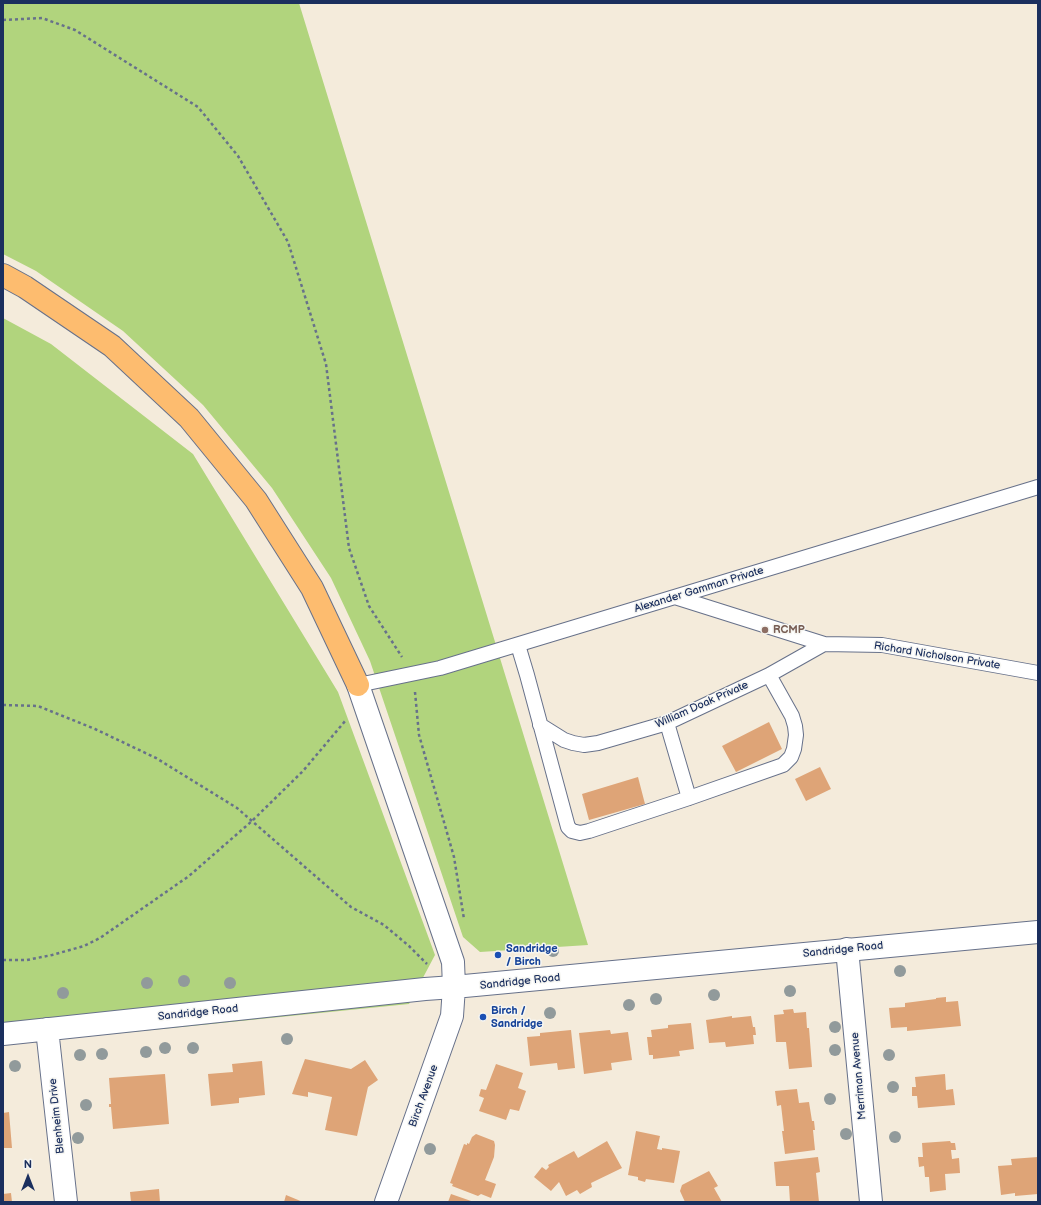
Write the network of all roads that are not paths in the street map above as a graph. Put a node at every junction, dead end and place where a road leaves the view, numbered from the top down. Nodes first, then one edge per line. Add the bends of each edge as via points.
1 (3, 275) edge
2 (1038, 488) edge
3 (675, 597) junction
4 (824, 644) junction
5 (518, 645) junction
6 (1038, 673) edge
7 (769, 675) junction
8 (361, 693) junction
9 (667, 723) junction
10 (540, 725) junction
11 (689, 798) junction
12 (1038, 932) edge
13 (847, 949) junction
14 (454, 987) junction
15 (47, 1029) junction
16 (3, 1034) edge
17 (66, 1202) edge
18 (386, 1202) edge
19 (871, 1202) edge

1 - 8 main road via 112,346 189,418 256,500 312,588
2 - 3 lane, Alexander Gamman Private
3 - 4 lane, Richard Nicholson Private
3 - 5 lane, Alexander Gamman Private
4 - 6 lane, Richard Nicholson Private via 882,645
4 - 7 lane, William Doak Private
5 - 8 lane, Alexander Gamman Private via 413,674
5 - 10 lane
7 - 9 lane, William Doak Private
7 - 11 lane via 792,716 796,735 791,757 783,765
8 - 14 street, Birch Avenue via 453,962
9 - 10 lane, William Doak Private via 584,745 564,740
9 - 11 lane
10 - 11 lane via 568,827 572,831 589,831
12 - 13 street, Sandridge Road
13 - 14 street, Sandridge Road
13 - 19 street, Merriman Avenue
14 - 15 street, Sandridge Road
14 - 18 street, Birch Avenue via 452,1016
15 - 16 street, Sandridge Road
15 - 17 street, Blenheim Drive

